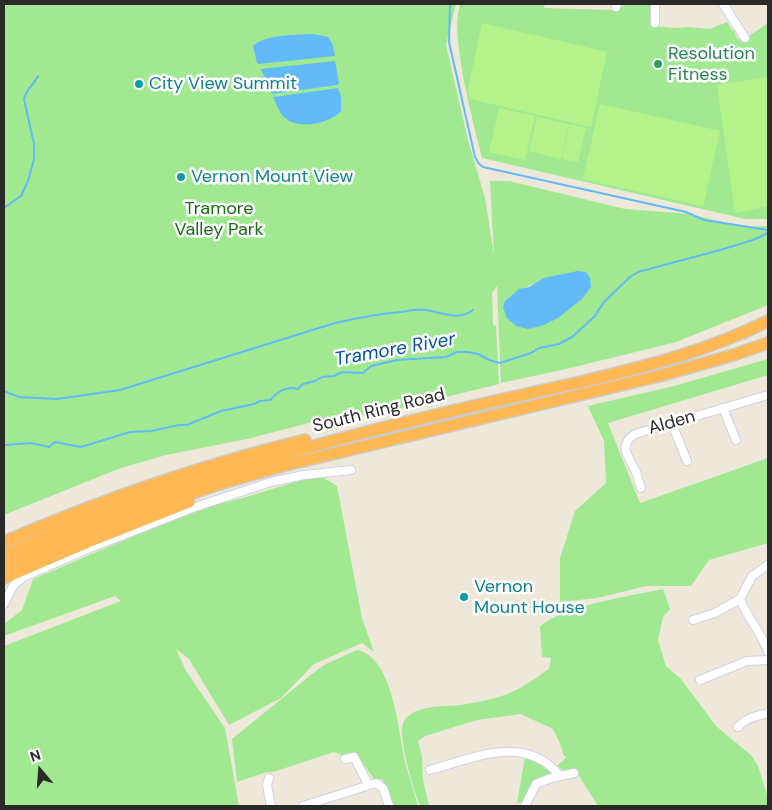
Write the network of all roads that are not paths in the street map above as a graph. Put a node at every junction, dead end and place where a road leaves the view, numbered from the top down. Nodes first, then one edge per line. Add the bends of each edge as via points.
1 (655, 4) edge
2 (723, 4) edge
3 (655, 23) dead end
4 (745, 38) dead end
5 (768, 321) edge
6 (768, 342) edge
7 (768, 394) edge
8 (723, 408) junction
9 (435, 415) junction
10 (672, 424) junction
11 (736, 440) dead end
12 (687, 462) dead end
13 (286, 465) junction
14 (351, 470) dead end
15 (216, 473) junction
16 (149, 486) junction
17 (640, 488) dead end
18 (4, 542) edge
19 (4, 555) edge
20 (768, 565) edge
21 (4, 566) edge
22 (4, 578) edge
23 (740, 599) junction
24 (4, 604) edge
25 (693, 620) dead end
26 (767, 643) edge
27 (768, 652) edge
28 (768, 660) edge
29 (700, 680) dead end
30 (768, 712) edge
31 (738, 727) dead end
32 (345, 759) dead end
33 (430, 770) dead end
34 (574, 773) dead end
35 (560, 776) junction
36 (269, 778) dead end
37 (368, 784) junction
38 (326, 803) edge
39 (271, 806) edge
40 (302, 806) edge
41 (389, 806) edge
42 (525, 806) edge

1 - 3 street
2 - 4 street
5 - 9 highway, South Ring Road via 659,363
6 - 13 highway, South Ring Road via 663,375
7 - 8 street, Alden
8 - 10 street, Alden
8 - 11 street
9 - 15 highway, South Ring Road via 322,442
9 - 16 highway via 387,421 263,450
10 - 12 street
10 - 17 street, Alden via 635,434 625,445
13 - 21 highway, South Ring Road via 219,484 104,524
13 - 22 highway
14 - 24 street via 288,478 195,507 22,577
15 - 16 highway
15 - 19 highway, South Ring Road via 90,519
16 - 18 highway
20 - 23 street via 752,576
23 - 25 street via 715,613
23 - 26 street
26 - 27 street
28 - 29 street via 747,661
30 - 31 street via 741,722
32 - 37 street via 354,757
33 - 35 street via 510,750 529,753
34 - 35 street
35 - 42 street via 536,784
36 - 39 street
37 - 38 street
37 - 41 street via 376,783 383,788
38 - 40 street

